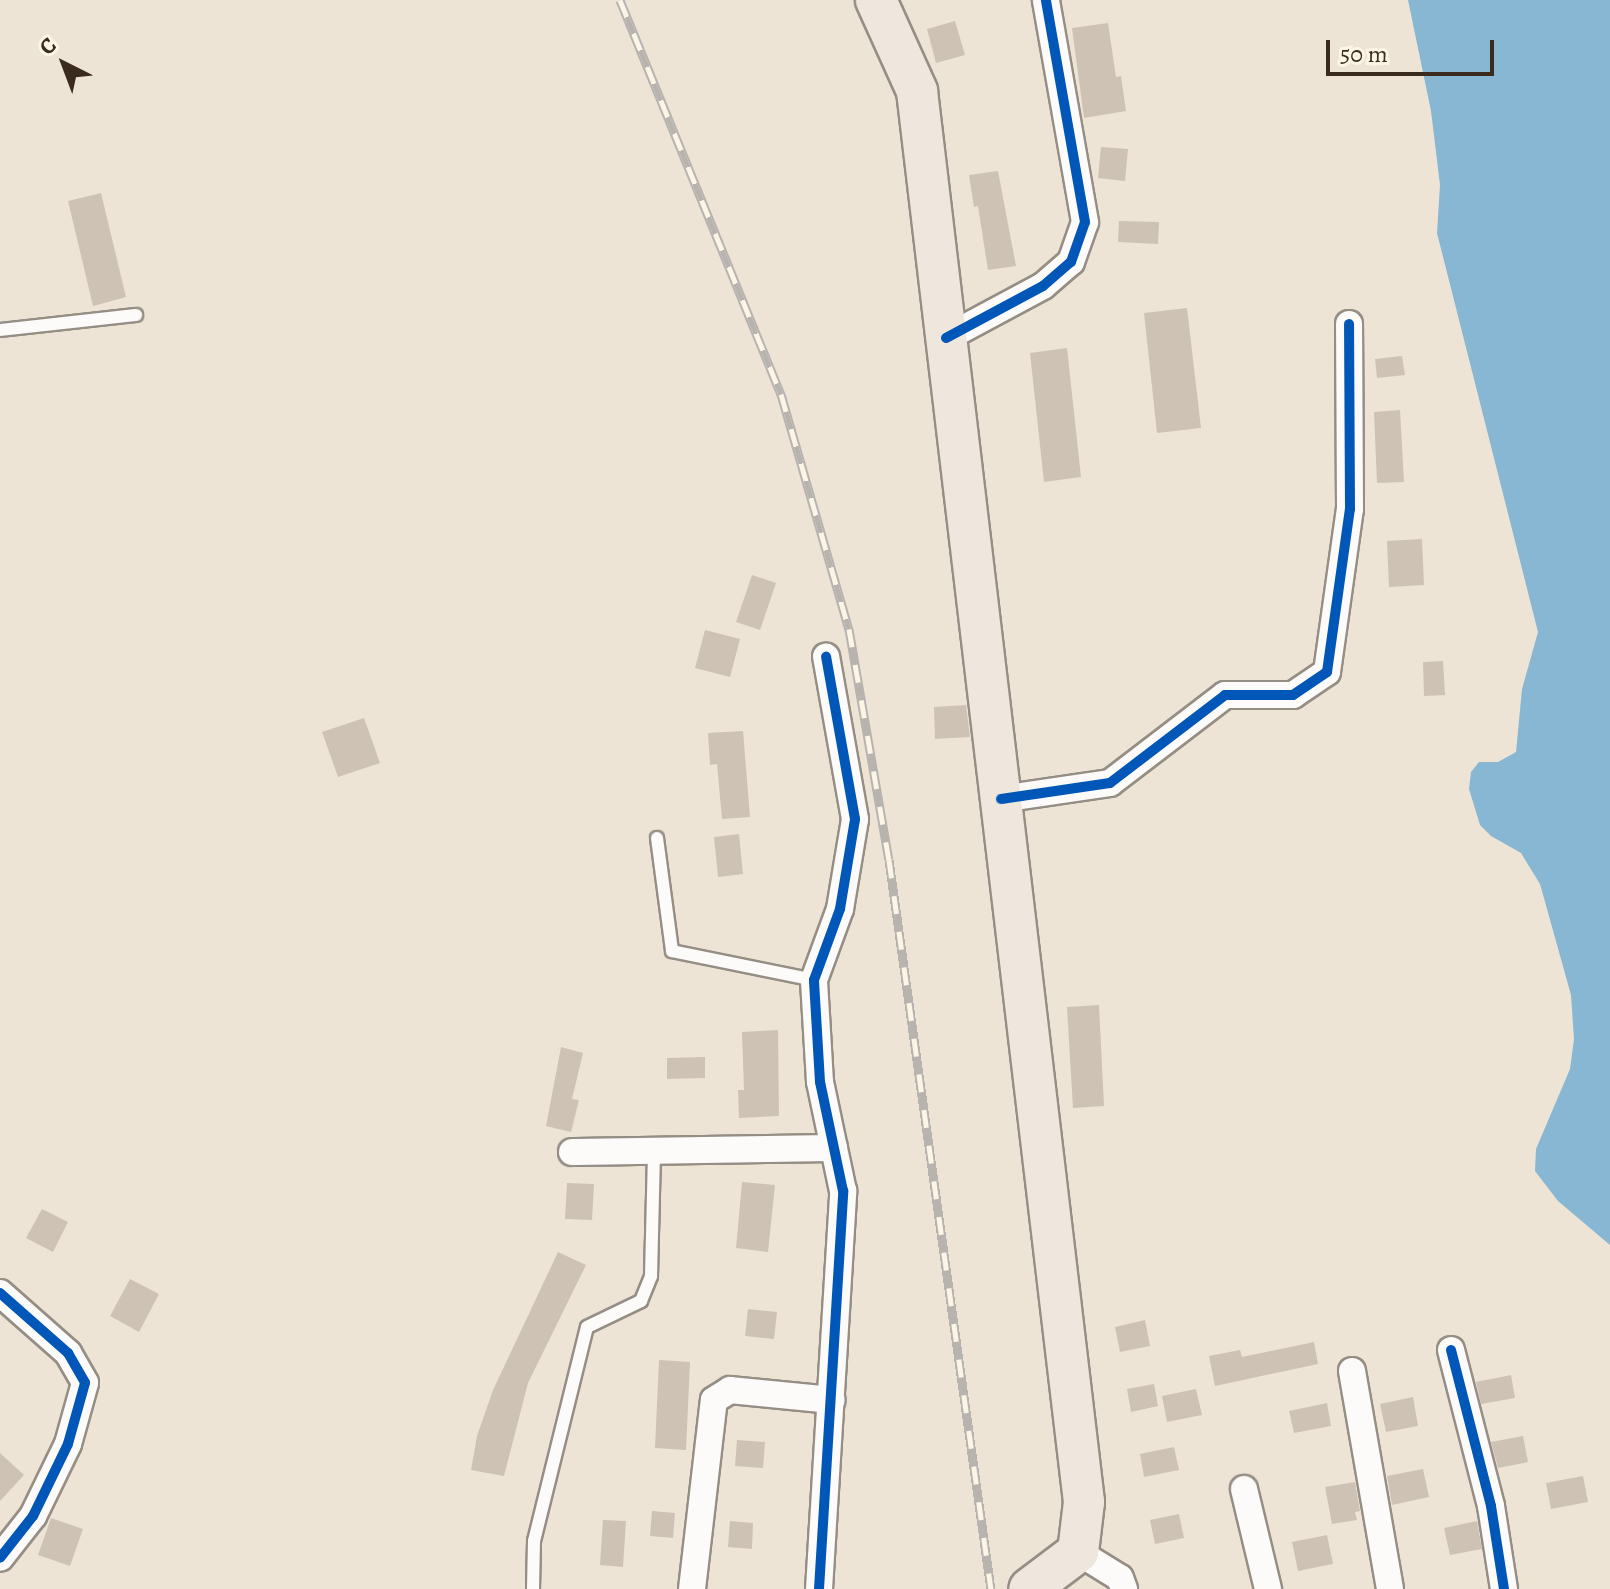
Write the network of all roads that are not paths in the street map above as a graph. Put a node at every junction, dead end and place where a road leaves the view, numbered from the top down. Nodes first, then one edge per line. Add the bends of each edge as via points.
1 (876, 0) edge
2 (1046, 0) edge
3 (136, 315) dead end
4 (1349, 324) dead end
5 (0, 330) edge
6 (946, 338) junction
7 (826, 657) dead end
8 (1001, 799) junction
9 (657, 838) dead end
10 (814, 980) junction
11 (834, 1148) junction
12 (654, 1151) junction
13 (572, 1152) dead end
14 (0, 1293) edge
15 (1451, 1350) dead end
16 (1352, 1371) dead end
17 (832, 1400) junction
18 (1244, 1489) dead end
19 (1078, 1552) junction
20 (0, 1558) edge
21 (533, 1589) edge
22 (692, 1589) edge
23 (819, 1589) edge
24 (1029, 1589) edge
25 (1124, 1589) edge
26 (1268, 1589) edge
27 (1390, 1589) edge
28 (1504, 1589) edge

1 - 6 main road via 917,91
2 - 6 street via 1085,222 1071,262 1043,286
3 - 5 lane
4 - 8 street via 1350,509 1327,672 1293,695 1225,695 1110,783
6 - 8 main road
7 - 10 street via 855,819 840,909
8 - 19 main road via 1084,1502
9 - 10 lane via 672,951
10 - 11 street via 820,1082
11 - 12 street
11 - 17 street via 843,1191
12 - 13 street
12 - 21 lane via 651,1276 641,1301 587,1327 534,1541
14 - 20 street via 68,1353 85,1383 68,1444 33,1516
15 - 28 street via 1491,1506
16 - 27 street
17 - 22 street via 730,1390 714,1400
17 - 23 street
18 - 26 street
19 - 24 main road
19 - 25 street via 1120,1578

